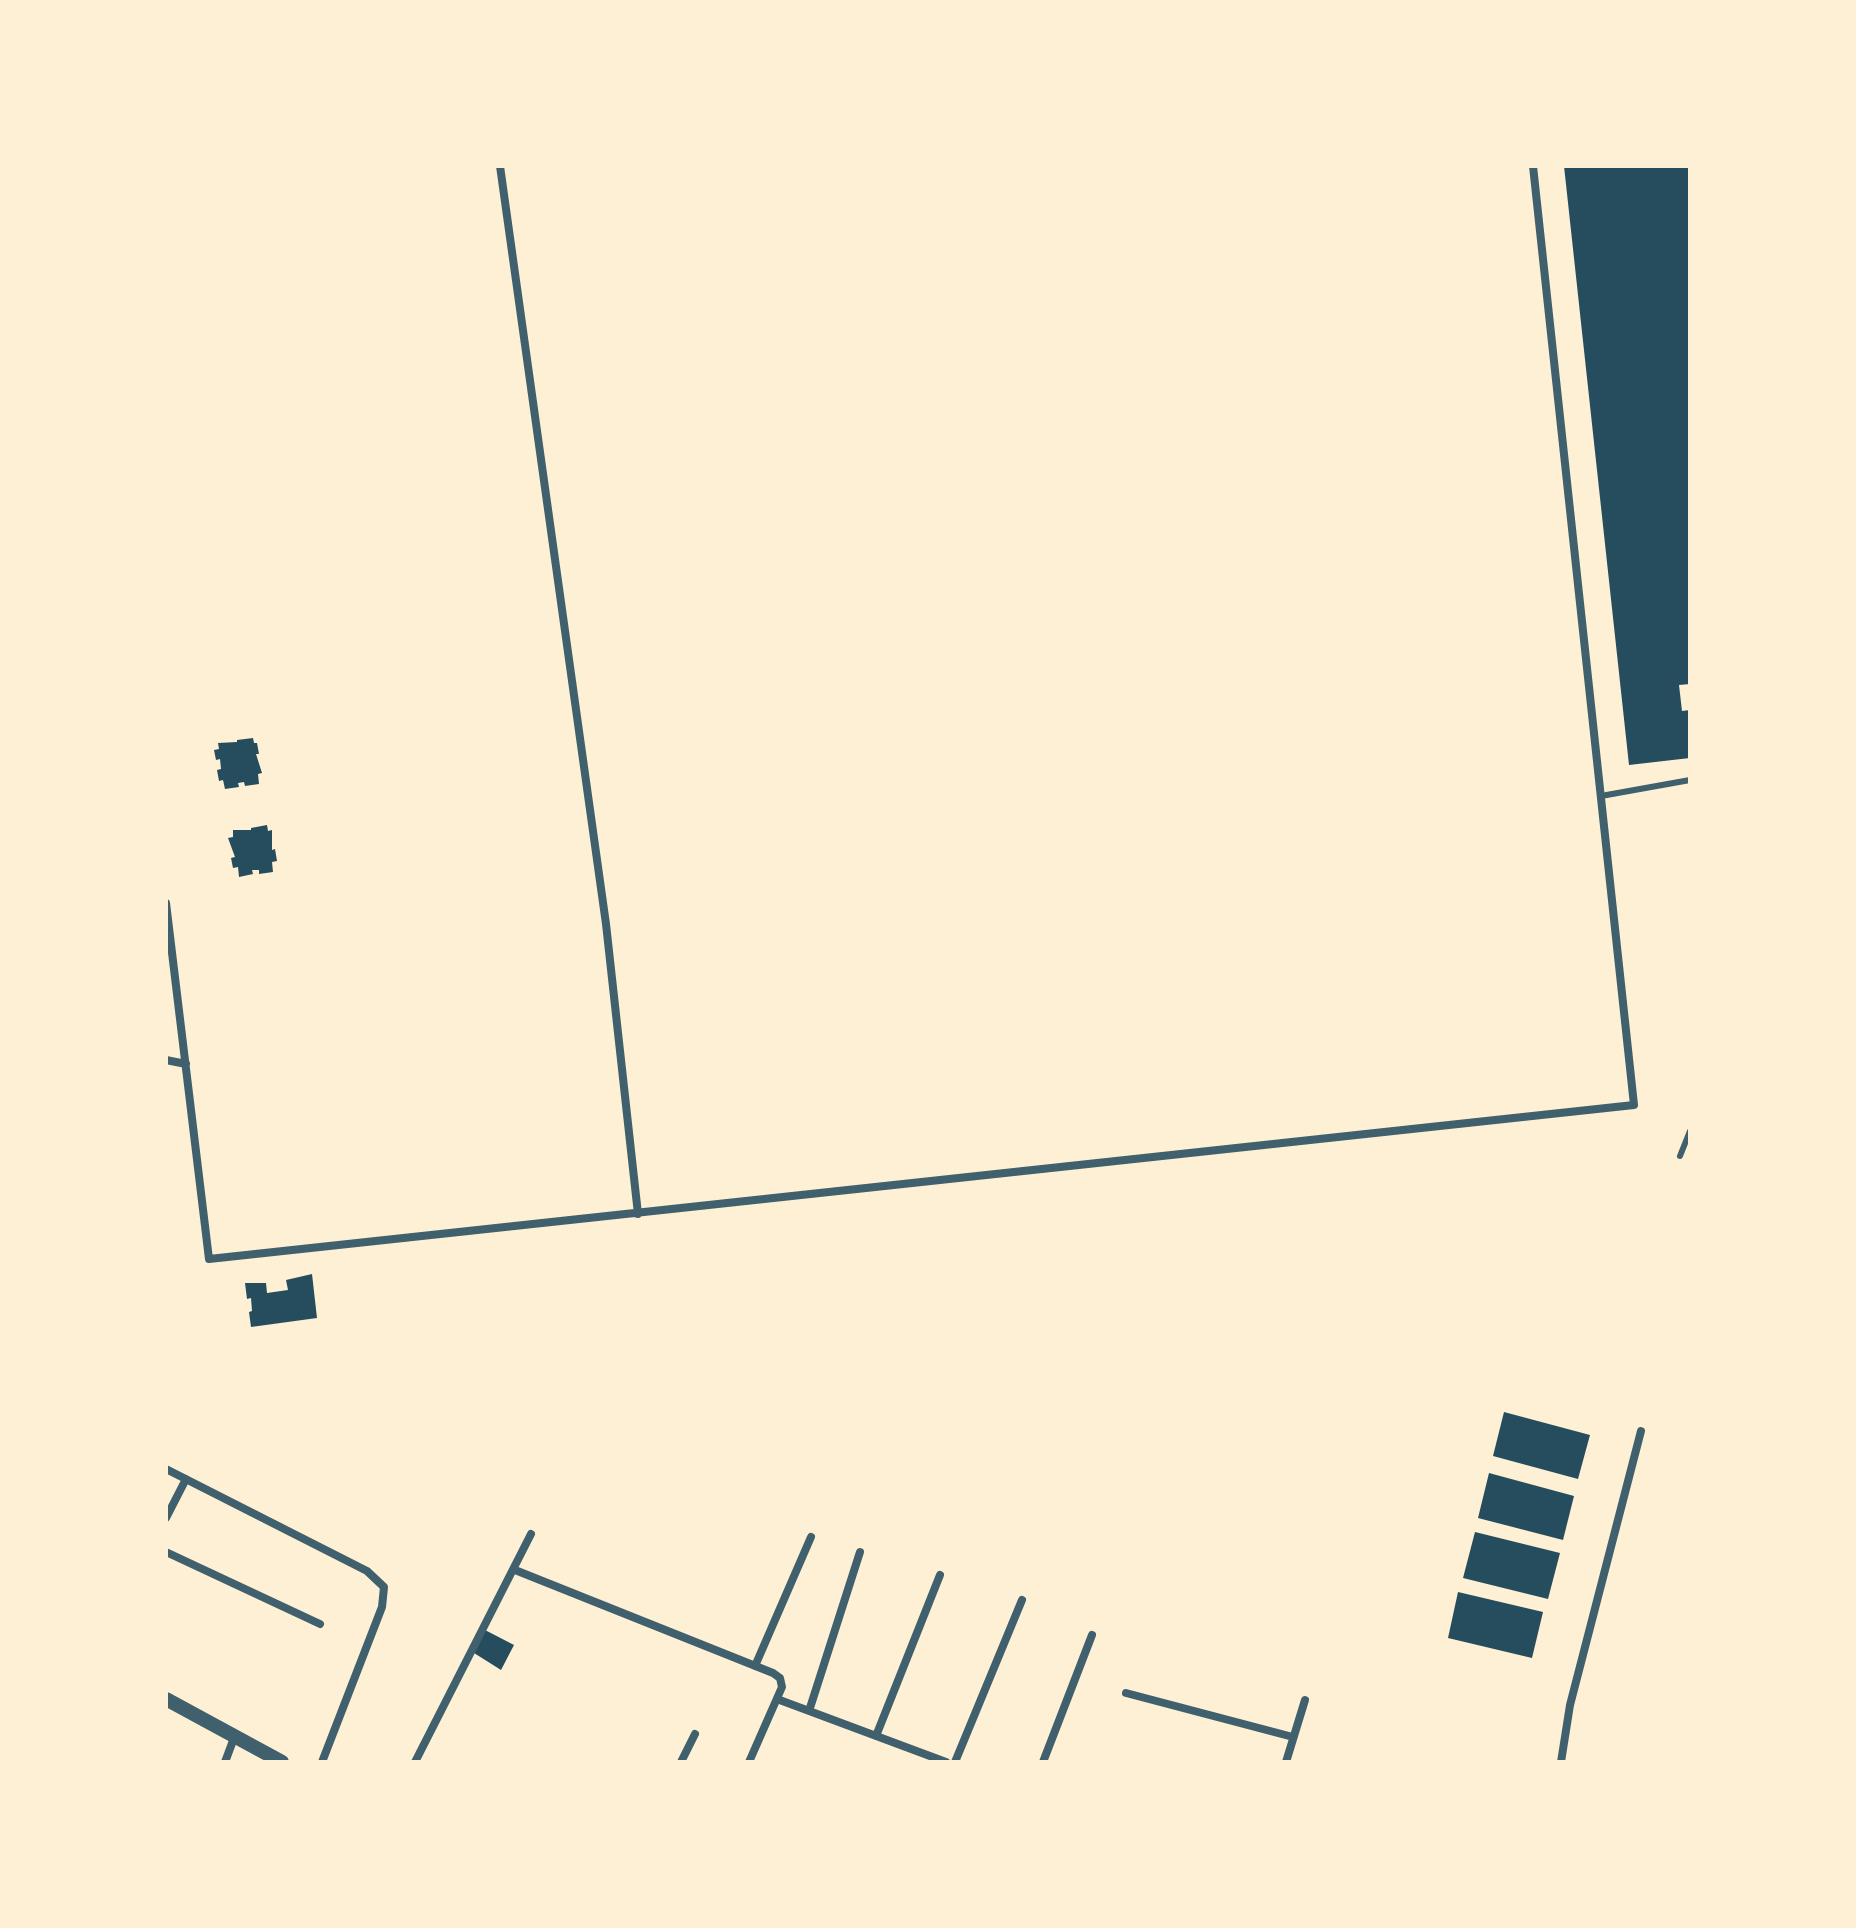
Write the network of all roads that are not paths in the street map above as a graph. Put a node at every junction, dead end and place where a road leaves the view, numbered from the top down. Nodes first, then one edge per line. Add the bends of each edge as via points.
1 (500, 166) edge
2 (1533, 166) edge
3 (1690, 780) edge
4 (1601, 796) junction
5 (166, 903) edge
6 (166, 1060) edge
7 (186, 1064) junction
8 (1690, 1131) edge
9 (1680, 1156) dead end
10 (637, 1214) junction
11 (1641, 1431) dead end
12 (166, 1469) edge
13 (186, 1479) junction
14 (166, 1518) edge
15 (531, 1534) dead end
16 (811, 1537) dead end
17 (166, 1552) edge
18 (860, 1552) dead end
19 (515, 1570) junction
20 (940, 1575) dead end
21 (1022, 1600) dead end
22 (320, 1624) dead end
23 (1092, 1635) dead end
24 (755, 1666) junction
25 (1126, 1693) dead end
26 (166, 1699) edge
27 (777, 1699) junction
28 (1305, 1700) dead end
29 (809, 1711) junction
30 (695, 1734) dead end
31 (876, 1736) junction
32 (1293, 1737) junction
33 (234, 1738) junction
34 (225, 1762) edge
35 (282, 1762) edge
36 (322, 1762) edge
37 (415, 1762) edge
38 (681, 1762) edge
39 (749, 1762) edge
40 (946, 1762) edge
41 (955, 1762) edge
42 (1043, 1762) edge
43 (1286, 1762) edge
44 (1561, 1762) edge

1 - 10 street via 604,909
2 - 4 street
3 - 4 lane
4 - 10 street via 1634,1105
5 - 7 street
6 - 7 street
7 - 10 street via 209,1259
8 - 9 lane
11 - 44 street via 1570,1705
12 - 13 street
13 - 14 street
13 - 36 street via 367,1571 384,1587 382,1607
15 - 19 street
16 - 24 street
17 - 22 street
18 - 29 street
19 - 24 street
19 - 37 street
20 - 31 street
21 - 41 street
23 - 42 street
24 - 27 street via 780,1678
25 - 32 street
26 - 33 street
27 - 29 street
27 - 39 street
28 - 32 street
29 - 31 street
30 - 38 street
31 - 40 street
32 - 43 street
33 - 34 street
33 - 35 street

